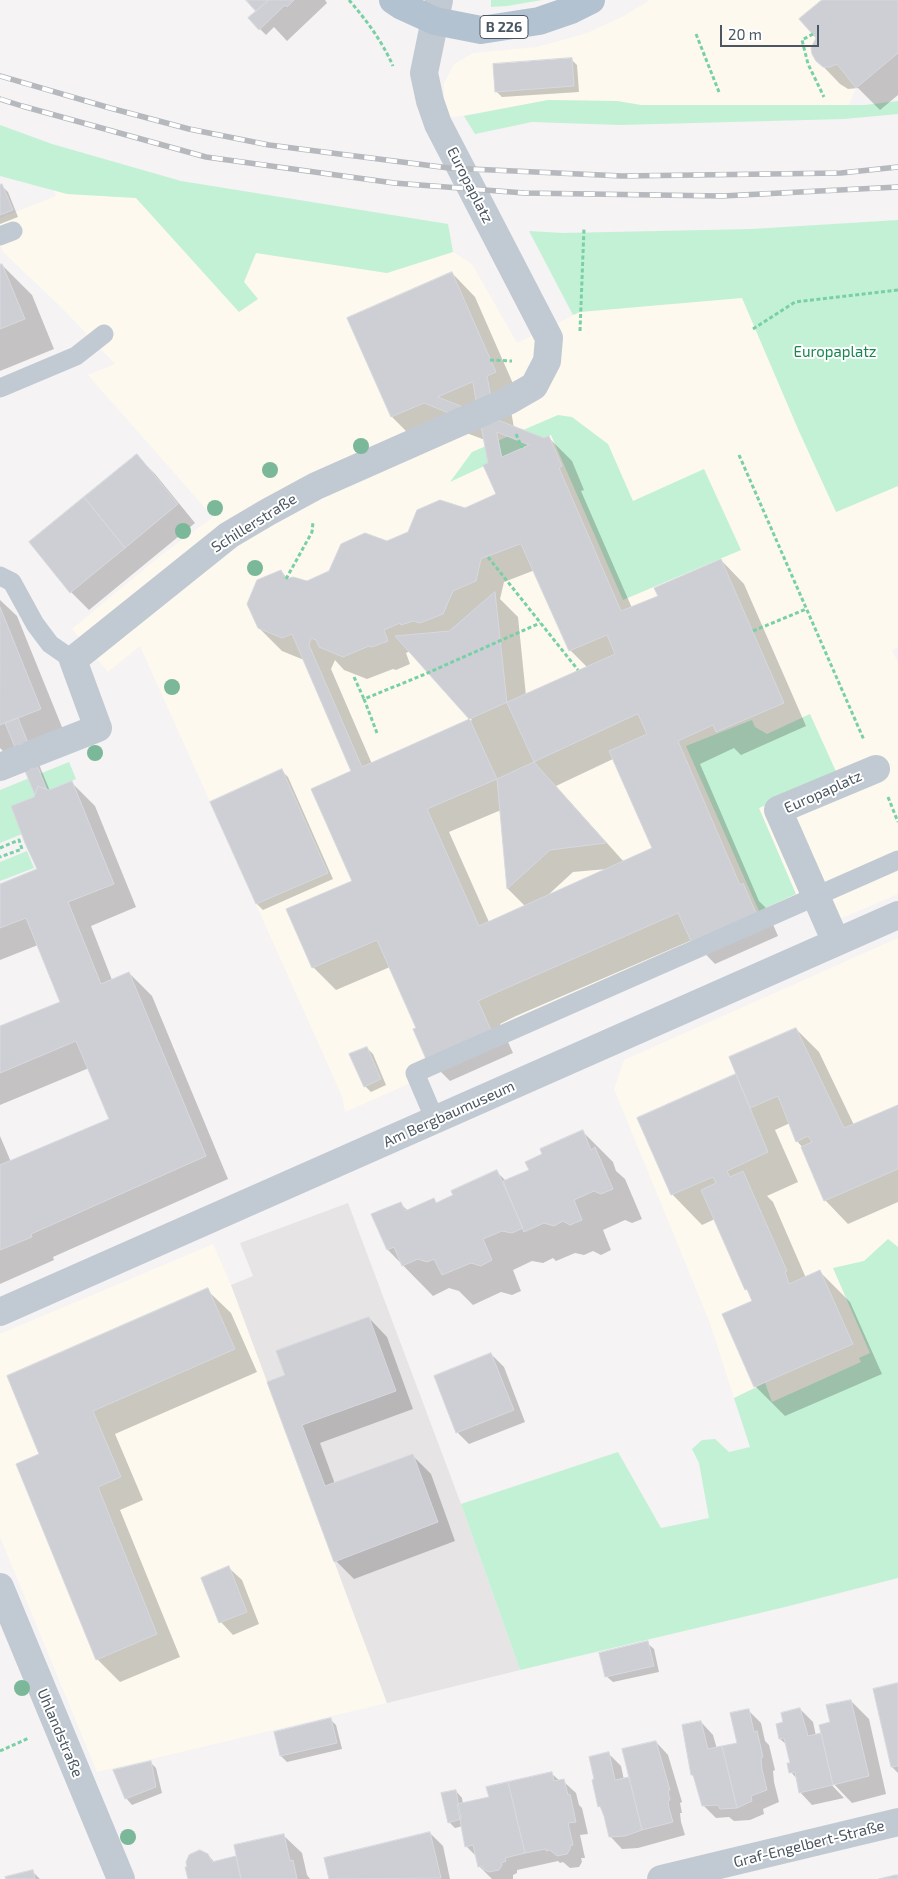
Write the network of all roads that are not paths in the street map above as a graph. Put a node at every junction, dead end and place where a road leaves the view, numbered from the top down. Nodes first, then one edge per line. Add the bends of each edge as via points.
1 (393, 0) edge
2 (591, 0) edge
3 (437, 10) edge
4 (104, 334) dead end
5 (547, 361) joint
6 (0, 388) edge
7 (0, 576) edge
8 (74, 660) junction
9 (17, 760) edge
10 (876, 768) road end
11 (898, 860) edge
12 (815, 896) junction
13 (898, 914) edge
14 (836, 942) junction
15 (434, 1120) junction
16 (0, 1312) edge
17 (0, 1587) edge
18 (898, 1822) edge
19 (739, 1870) edge
20 (120, 1879) edge
21 (661, 1879) edge

1 - 3 main road, B 226 via 402,6
2 - 3 main road, B 226 via 539,21 481,30
3 - 5 street, Europaplatz via 424,73 430,101 438,124 549,338
4 - 6 lane via 76,356
5 - 8 street, Schillerstraße via 534,386 316,486 229,535
7 - 8 lane via 12,582 50,644
8 - 9 street via 98,728
10 - 12 street, Europaplatz via 778,810
11 - 12 lane
12 - 14 street, Europaplatz
12 - 15 lane via 415,1073
13 - 14 street, Am Bergbaumuseum
14 - 15 street, Am Bergbaumuseum
15 - 16 street, Am Bergbaumuseum
17 - 20 street, Uhlandstraße
18 - 19 street, Graf-Engelbert-Straße
19 - 21 street, Graf-Engelbert-Straße

